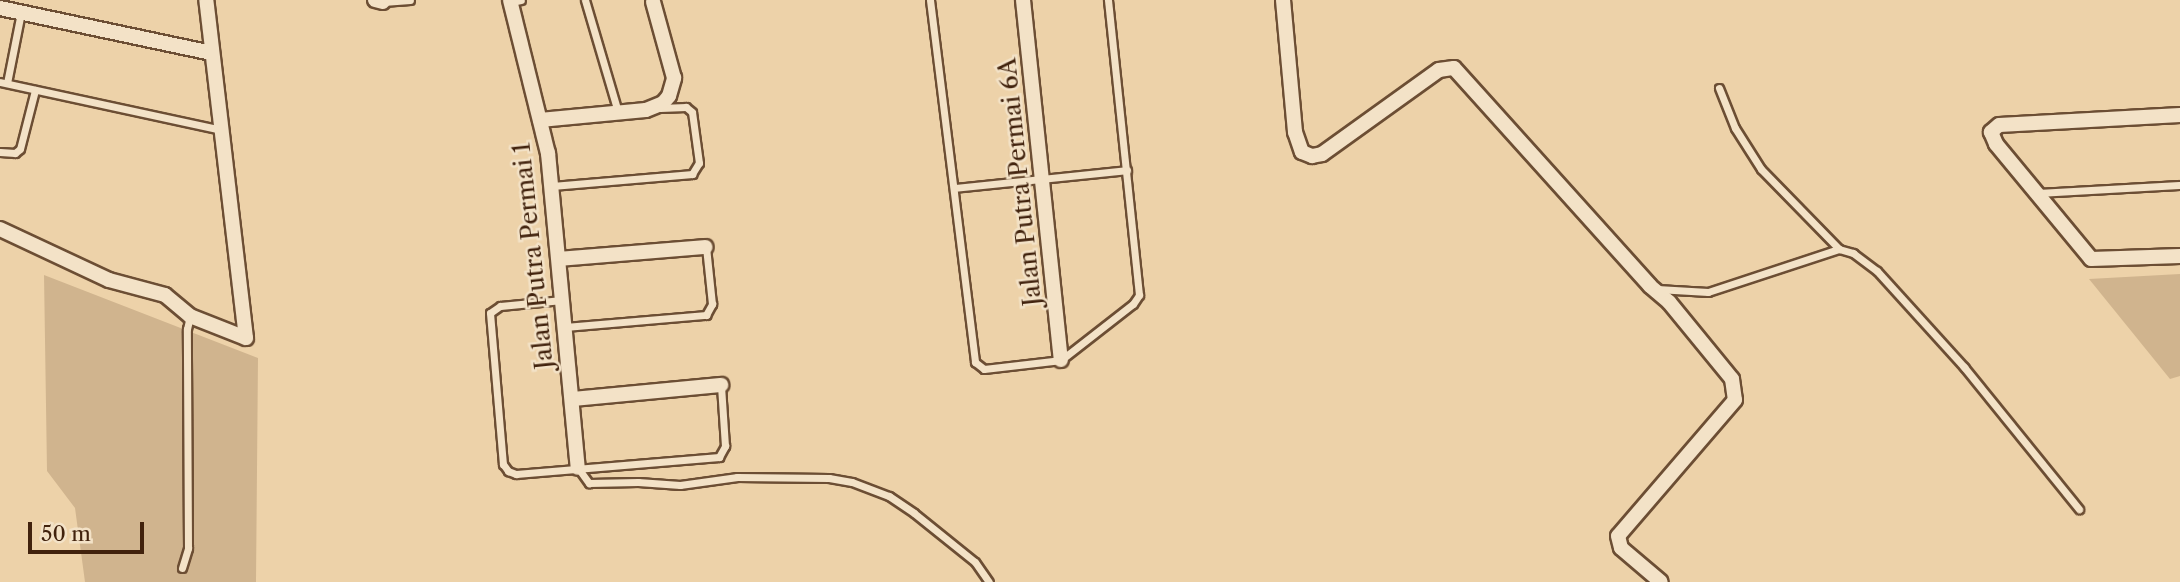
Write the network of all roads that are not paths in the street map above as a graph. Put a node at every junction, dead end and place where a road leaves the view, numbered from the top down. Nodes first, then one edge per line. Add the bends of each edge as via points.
1 (206, 0) edge
2 (410, 0) edge
3 (584, 0) edge
4 (930, 0) edge
5 (1023, 0) edge
6 (1108, 0) edge
7 (1283, 0) edge
8 (379, 1) edge
9 (514, 1) edge
10 (653, 2) dead end
11 (0, 8) edge
12 (21, 12) junction
13 (211, 53) junction
14 (4, 82) edge
15 (1719, 88) dead end
16 (35, 90) junction
17 (659, 106) junction
18 (618, 113) junction
19 (2180, 115) edge
20 (540, 120) junction
21 (222, 130) junction
22 (0, 152) edge
23 (1126, 170) junction
24 (1043, 179) junction
25 (2180, 185) edge
26 (552, 186) junction
27 (954, 188) junction
28 (2036, 193) junction
29 (0, 229) edge
30 (706, 247) joint
31 (1839, 249) junction
32 (2180, 256) edge
33 (559, 259) junction
34 (1657, 289) junction
35 (563, 300) junction
36 (190, 316) junction
37 (565, 327) junction
38 (1061, 360) junction
39 (720, 385) joint
40 (572, 398) junction
41 (578, 468) junction
42 (2079, 509) dead end
43 (182, 568) dead end
44 (989, 582) edge
45 (1661, 582) edge

1 - 13 street
2 - 8 lane
3 - 18 lane
4 - 27 lane
5 - 24 street, Jalan Putra Permai 6A
6 - 23 lane
7 - 34 street via 1295,132 1302,152 1322,154 1439,70 1454,68
9 - 20 street, Jalan Putra Permai 1
10 - 17 street via 674,78 673,88
11 - 12 street
12 - 13 street
12 - 14 lane
13 - 21 street
14 - 16 lane
15 - 31 lane via 1735,128 1761,169
16 - 21 lane
16 - 22 lane via 20,149
17 - 18 street
17 - 26 lane via 681,106 692,113 699,163 692,174
18 - 20 street
19 - 28 street via 1998,125 1992,132 1996,144
20 - 26 street, Jalan Putra Permai 1
21 - 36 street via 246,338
23 - 24 lane
23 - 38 lane via 1139,295
24 - 27 lane
24 - 38 street, Jalan Putra Permai 6A
25 - 28 lane
26 - 33 street, Jalan Putra Permai 1
27 - 38 lane via 977,366
28 - 32 street via 2091,259
29 - 36 street via 109,280 165,295
30 - 33 street
30 - 37 lane via 712,304 706,315
31 - 34 lane via 1708,292
31 - 42 lane via 1853,253 1877,271 1964,367
33 - 35 street, Jalan Putra Permai 1
34 - 45 street via 1732,379 1736,393 1731,405 1618,536 1621,548
35 - 37 street, Jalan Putra Permai 1
35 - 41 lane via 500,306 492,310 490,318 505,468 516,474
36 - 43 lane via 188,548
37 - 40 street, Jalan Putra Permai 1
39 - 40 street
39 - 41 lane via 725,446 719,457
40 - 41 street, Jalan Putra Permai 1
41 - 44 lane via 589,484 680,485 737,477 852,482 889,496 914,513 975,562

